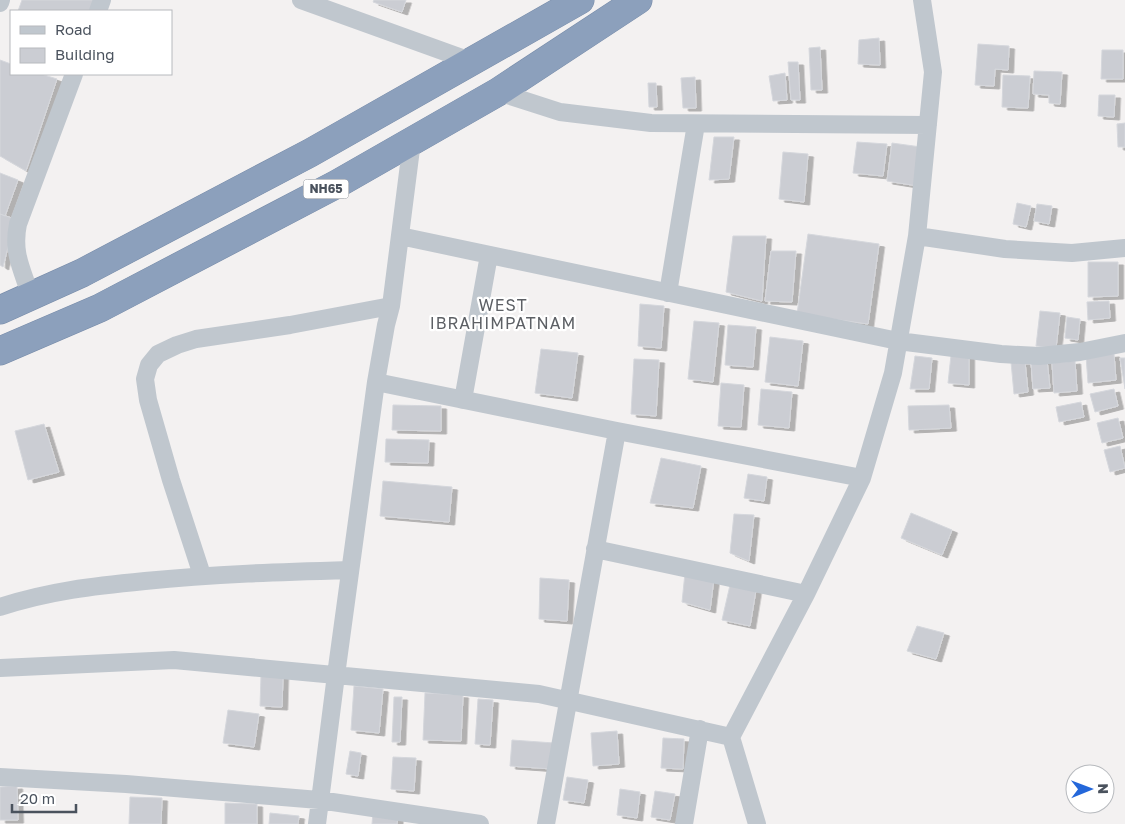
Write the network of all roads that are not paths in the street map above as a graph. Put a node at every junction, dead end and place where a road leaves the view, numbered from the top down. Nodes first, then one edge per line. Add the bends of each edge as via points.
1 (301, 0) edge
2 (580, 0) edge
3 (638, 0) edge
4 (922, 0) edge
5 (473, 62) junction
6 (74, 75) edge
7 (498, 92) junction
8 (696, 124) junction
9 (928, 125) junction
10 (412, 141) junction
11 (400, 236) junction
12 (917, 236) junction
13 (1125, 248) edge
14 (489, 254) junction
15 (668, 293) junction
16 (31, 297) junction
17 (391, 306) junction
18 (0, 310) edge
19 (898, 341) junction
20 (1125, 343) edge
21 (0, 351) edge
22 (376, 382) junction
23 (463, 400) junction
24 (616, 431) junction
25 (862, 478) junction
26 (595, 549) junction
27 (350, 570) junction
28 (202, 575) junction
29 (806, 594) junction
30 (0, 608) edge
31 (0, 668) edge
32 (336, 675) junction
33 (568, 701) junction
34 (700, 730) junction
35 (732, 737) junction
36 (0, 777) edge
37 (319, 800) junction
38 (317, 824) edge
39 (480, 824) edge
40 (546, 824) edge
41 (684, 824) edge
42 (756, 824) edge

1 - 5 street
2 - 5 highway, NH65
3 - 7 highway, NH65
4 - 9 street via 933,72
5 - 16 highway, NH65 via 310,153
6 - 16 street via 15,239
7 - 8 street via 560,112 650,123
7 - 10 highway, NH65
8 - 9 street
8 - 15 street
9 - 12 street
10 - 11 street
10 - 21 highway, NH65 via 337,184 100,308
11 - 14 street
11 - 17 street
12 - 13 street via 1072,254
12 - 19 street
14 - 15 street
14 - 23 street
15 - 19 street
16 - 18 highway, NH65
17 - 22 street
17 - 28 street via 196,339 158,354 149,366 144,379 148,400
19 - 20 street via 1038,356
19 - 25 street via 893,374
22 - 23 street
22 - 27 street
23 - 24 street
24 - 25 street
24 - 26 street
25 - 29 street
26 - 29 street
26 - 33 street
27 - 28 street
27 - 32 street
28 - 30 street via 84,586
29 - 35 street
31 - 32 street via 174,660
32 - 33 street via 539,694
32 - 37 street
33 - 34 street
33 - 40 street
34 - 35 street
34 - 41 street
35 - 42 street
36 - 37 street
37 - 38 street
37 - 39 street

